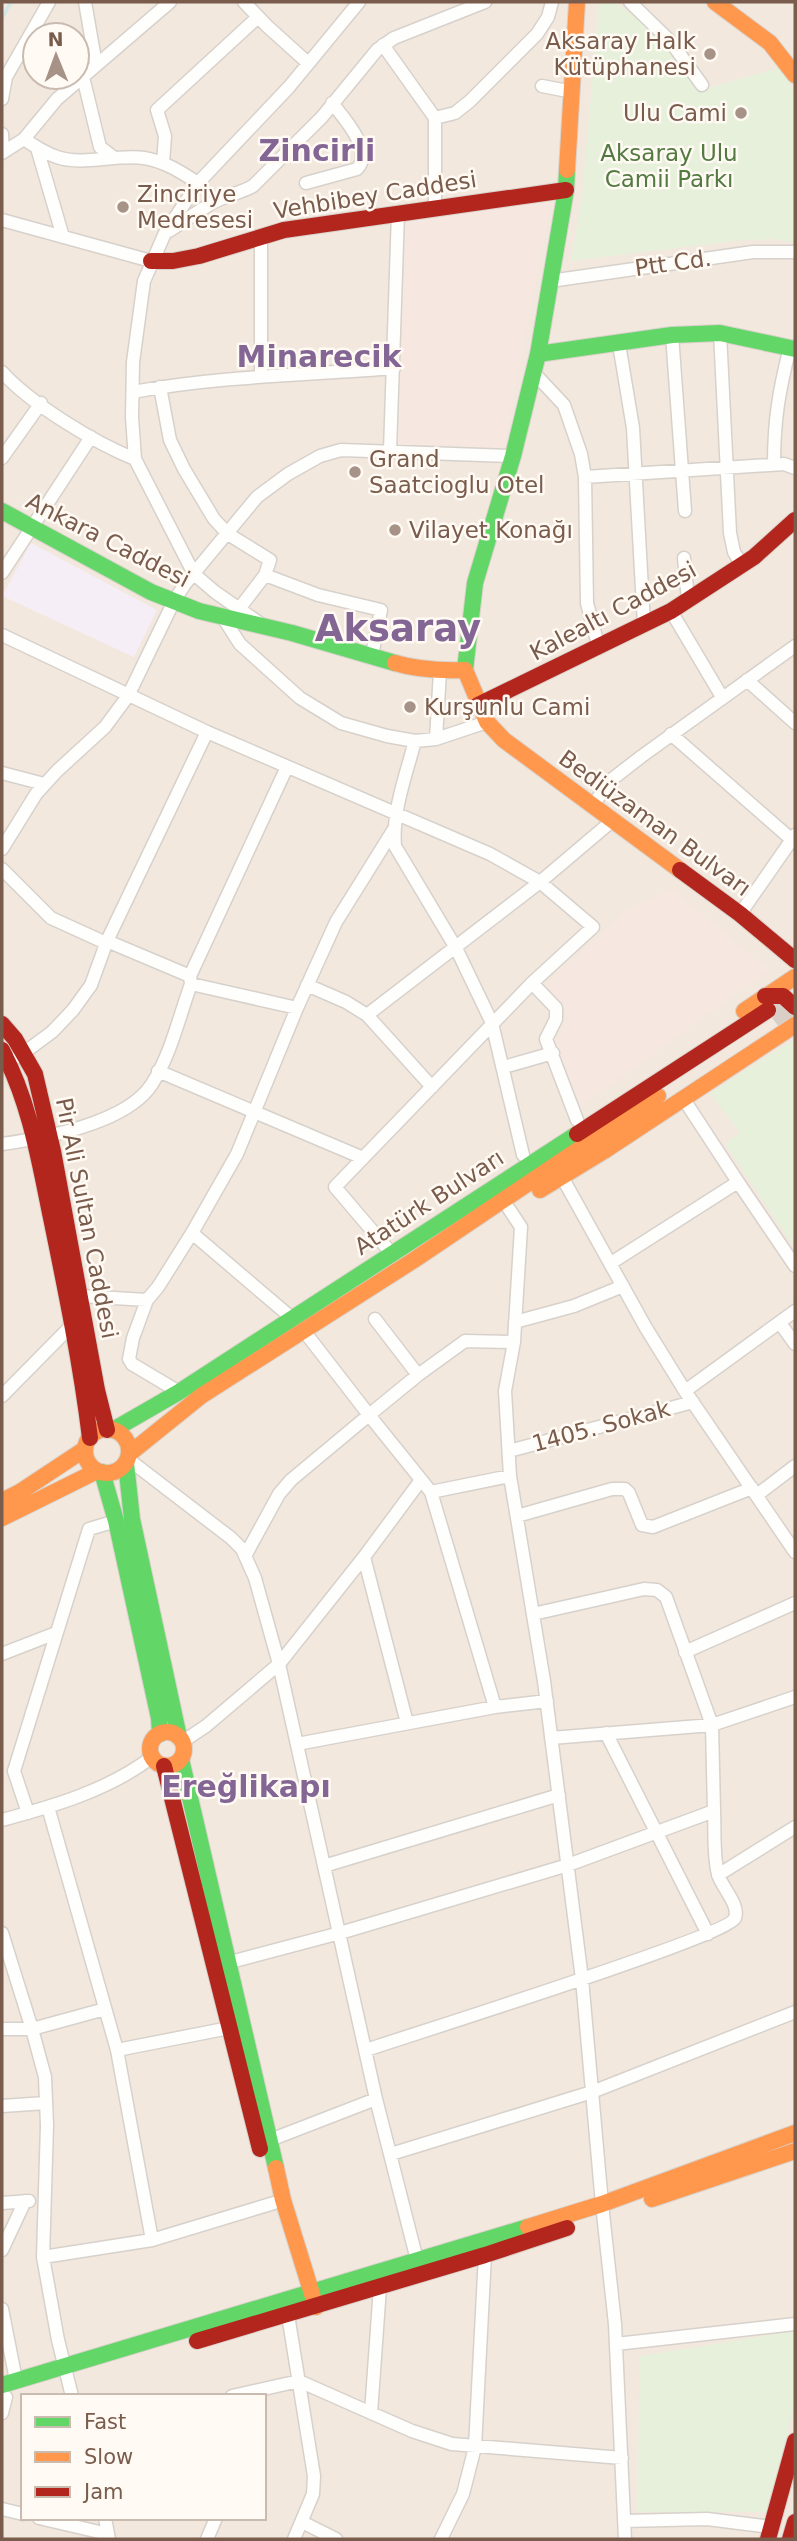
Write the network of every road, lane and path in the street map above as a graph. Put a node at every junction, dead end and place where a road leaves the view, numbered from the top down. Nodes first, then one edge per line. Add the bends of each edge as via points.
1 (49, 2) edge
2 (85, 2) edge
3 (170, 2) edge
4 (244, 2) edge
5 (359, 2) edge
6 (485, 2) edge
7 (552, 2) edge
8 (577, 2) edge
9 (630, 2) edge
10 (718, 3) edge
11 (258, 17) junction
12 (383, 45) junction
13 (308, 63) junction
14 (793, 63) edge
15 (96, 65) junction
16 (91, 70) edge
17 (702, 85) dead end
18 (542, 86) dead end
19 (66, 91) edge
20 (86, 91) edge
21 (572, 93) junction
22 (2, 99) edge
23 (332, 103) junction
24 (435, 118) junction
25 (2, 134) edge
26 (24, 139) junction
27 (37, 148) junction
28 (2, 153) edge
29 (113, 157) junction
30 (163, 163) junction
31 (198, 183) junction
32 (306, 183) dead end
33 (566, 190) junction
34 (435, 208) junction
35 (398, 214) junction
36 (2, 220) edge
37 (165, 233) junction
38 (63, 237) junction
39 (261, 237) junction
40 (795, 253) edge
41 (151, 261) junction
42 (550, 281) junction
43 (720, 333) junction
44 (672, 335) junction
45 (620, 344) junction
46 (793, 348) edge
47 (538, 354) junction
48 (394, 368) junction
49 (2, 372) edge
50 (534, 373) junction
51 (261, 376) junction
52 (160, 387) junction
53 (133, 392) junction
54 (41, 403) junction
55 (91, 437) junction
56 (390, 451) junction
57 (513, 456) junction
58 (2, 458) edge
59 (135, 459) junction
60 (774, 465) junction
61 (795, 468) edge
62 (726, 469) junction
63 (683, 471) junction
64 (635, 474) junction
65 (585, 477) junction
66 (2, 511) edge
67 (685, 511) dead end
68 (795, 520) edge
69 (31, 526) junction
70 (228, 534) junction
71 (684, 558) dead end
72 (742, 565) junction
73 (2, 573) edge
74 (194, 574) junction
75 (265, 575) junction
76 (688, 600) junction
77 (174, 601) junction
78 (239, 609) junction
79 (671, 611) junction
80 (222, 616) junction
81 (644, 625) junction
82 (264, 626) junction
83 (2, 635) edge
84 (795, 646) edge
85 (598, 648) junction
86 (372, 655) junction
87 (464, 670) junction
88 (440, 671) junction
89 (747, 680) junction
90 (128, 696) junction
91 (722, 697) junction
92 (478, 705) junction
93 (487, 722) junction
94 (795, 723) edge
95 (207, 732) junction
96 (671, 734) junction
97 (436, 739) junction
98 (415, 741) junction
99 (287, 767) junction
100 (2, 772) edge
101 (44, 784) junction
102 (593, 805) junction
103 (397, 814) junction
104 (612, 821) junction
105 (394, 830) junction
106 (793, 837) edge
107 (2, 849) edge
108 (2, 869) edge
109 (540, 882) junction
110 (740, 914) junction
111 (106, 942) junction
112 (456, 948) junction
113 (795, 960) edge
114 (795, 977) edge
115 (191, 980) junction
116 (531, 983) junction
117 (307, 985) junction
118 (795, 1007) edge
119 (297, 1008) junction
120 (768, 1008) junction
121 (367, 1015) junction
122 (795, 1015) edge
123 (492, 1023) junction
124 (2, 1024) edge
125 (792, 1028) edge
126 (553, 1053) junction
127 (24, 1054) junction
128 (5, 1055) edge
129 (504, 1067) junction
130 (158, 1071) junction
131 (432, 1087) junction
132 (683, 1098) junction
133 (254, 1110) junction
134 (577, 1120) junction
135 (42, 1138) junction
136 (2, 1144) edge
137 (523, 1155) junction
138 (363, 1158) junction
139 (562, 1177) junction
140 (738, 1182) junction
141 (509, 1209) junction
142 (192, 1233) junction
143 (399, 1250) junction
144 (414, 1261) junction
145 (611, 1264) junction
146 (795, 1266) edge
147 (623, 1286) junction
148 (74, 1297) junction
149 (147, 1300) junction
150 (795, 1311) edge
151 (293, 1319) junction
152 (374, 1319) dead end
153 (515, 1322) junction
154 (79, 1323) junction
155 (780, 1323) junction
156 (304, 1331) junction
157 (514, 1342) junction
158 (795, 1344) edge
159 (418, 1375) junction
160 (179, 1392) junction
161 (2, 1396) edge
162 (689, 1397) junction
163 (369, 1415) junction
164 (110, 1430) junction
165 (88, 1443) junction
166 (509, 1451) junction
167 (128, 1459) junction
168 (795, 1466) edge
169 (100, 1472) junction
170 (510, 1476) junction
171 (421, 1480) junction
172 (431, 1492) junction
173 (754, 1492) junction
174 (2, 1501) edge
175 (517, 1516) junction
176 (2, 1518) edge
177 (116, 1521) junction
178 (795, 1551) edge
179 (245, 1556) junction
180 (363, 1557) junction
181 (795, 1603) edge
182 (533, 1614) junction
183 (56, 1633) junction
184 (685, 1652) junction
185 (2, 1654) edge
186 (279, 1664) junction
187 (795, 1698) edge
188 (547, 1701) junction
189 (495, 1707) junction
190 (407, 1723) junction
191 (712, 1725) junction
192 (606, 1733) junction
193 (160, 1734) junction
194 (551, 1738) junction
195 (180, 1739) junction
196 (297, 1744) junction
197 (181, 1759) junction
198 (158, 1762) junction
199 (8, 1771) edge
200 (559, 1795) junction
201 (48, 1807) junction
202 (714, 1811) junction
203 (28, 1813) junction
204 (2, 1820) edge
205 (795, 1826) edge
206 (655, 1833) junction
207 (568, 1865) junction
208 (324, 1866) junction
209 (718, 1875) junction
210 (2, 1933) edge
211 (340, 1933) junction
212 (708, 1934) junction
213 (229, 1963) junction
214 (213, 1967) junction
215 (582, 1979) junction
216 (105, 2009) junction
217 (795, 2012) edge
218 (229, 2028) junction
219 (2, 2029) edge
220 (32, 2029) junction
221 (117, 2050) junction
222 (366, 2050) junction
223 (592, 2092) junction
224 (376, 2099) junction
225 (46, 2103) junction
226 (2, 2106) edge
227 (795, 2133) edge
228 (270, 2140) junction
229 (795, 2151) edge
230 (391, 2154) junction
231 (44, 2200) junction
232 (25, 2201) junction
233 (2, 2203) edge
234 (274, 2203) junction
235 (603, 2210) junction
236 (152, 2240) junction
237 (2, 2250) edge
238 (485, 2255) junction
239 (43, 2257) junction
240 (417, 2260) junction
241 (380, 2287) junction
242 (303, 2304) junction
243 (2, 2309) edge
244 (795, 2323) edge
245 (616, 2344) junction
246 (67, 2372) junction
247 (299, 2381) junction
248 (72, 2394) edge
249 (241, 2394) edge
250 (5, 2395) edge
251 (371, 2413) junction
252 (795, 2441) edge
253 (475, 2447) junction
254 (622, 2458) junction
255 (2, 2509) edge
256 (21, 2514) edge
257 (46, 2520) edge
258 (215, 2520) edge
259 (624, 2521) junction
260 (302, 2522) junction
261 (770, 2533) edge
262 (108, 2537) edge
263 (207, 2539) edge
264 (294, 2539) edge
265 (335, 2539) edge
266 (441, 2539) edge
267 (625, 2539) edge

1 - 22 street via 6,77
2 - 15 street
3 - 15 street
4 - 11 street
5 - 13 street
6 - 12 street
7 - 24 street via 537,33 470,101 455,113
8 - 21 main road
9 - 17 street via 671,42
10 - 14 main road
11 - 13 street
11 - 30 street via 157,110 165,136
12 - 23 street
12 - 24 street
13 - 31 street
15 - 16 street
18 - 21 street
19 - 26 street
20 - 29 street via 100,147
21 - 33 main road
23 - 32 street via 354,132 363,156 361,165
23 - 37 street via 253,186 213,203
24 - 34 street
25 - 28 street
26 - 27 street
26 - 28 street
27 - 29 street via 73,160
27 - 38 street
29 - 30 street
30 - 31 street
31 - 37 street
33 - 34 main road, Vehbibey Caddesi
33 - 42 main road
34 - 35 main road, Vehbibey Caddesi
35 - 39 main road, Vehbibey Caddesi
35 - 48 street
36 - 38 street
37 - 41 street
38 - 41 street
39 - 41 main road, Vehbibey Caddesi via 199,256
39 - 51 street
40 - 42 street, Ptt Cd. via 753,252
41 - 53 street via 139,314
42 - 47 main road
43 - 44 main road
43 - 46 main road
43 - 62 street
44 - 45 main road
44 - 63 street
45 - 47 main road
45 - 64 street
46 - 60 street via 777,400
47 - 50 main road
48 - 51 street
48 - 56 street
49 - 54 street
50 - 57 main road
50 - 65 street via 564,405
51 - 52 street
52 - 53 street
52 - 70 street via 170,440 214,519
53 - 59 street
54 - 55 street
54 - 58 street
55 - 59 street
55 - 69 street
56 - 57 street
56 - 70 street via 341,450 320,456 257,498
57 - 87 main road via 475,583
59 - 74 street
60 - 61 street
60 - 62 street
62 - 63 street
62 - 72 street via 730,533
63 - 64 street
63 - 67 street
64 - 65 street
64 - 81 street
65 - 85 street via 587,603
66 - 69 main road, Ankara Caddesi
68 - 72 main road, Kalealtı Caddesi
69 - 73 street
69 - 77 main road, Ankara Caddesi
70 - 74 street
70 - 75 street via 270,560
71 - 76 street
72 - 76 main road, Kalealtı Caddesi
74 - 77 street
74 - 78 street
75 - 78 street
75 - 86 street via 318,595 381,610
76 - 79 main road, Kalealtı Caddesi
77 - 80 main road, Ankara Caddesi
77 - 90 street
78 - 82 street
79 - 81 main road, Kalealtı Caddesi
79 - 91 street
80 - 82 main road, Ankara Caddesi
80 - 98 street via 240,644 300,698 341,723
81 - 85 main road, Kalealtı Caddesi
82 - 86 main road, Ankara Caddesi
83 - 90 street
84 - 89 street
85 - 92 main road, Kalealtı Caddesi
86 - 88 main road, Ankara Caddesi
87 - 88 main road, Ankara Caddesi
87 - 92 main road
88 - 97 street
89 - 91 street
89 - 94 street
90 - 95 street
90 - 101 street via 105,727
91 - 96 street
92 - 93 main road
93 - 97 street
93 - 102 main road, Bediüzaman Bulvarı via 504,740
95 - 99 street
95 - 111 street
96 - 102 street via 611,780
96 - 106 street
97 - 98 street
98 - 103 street
99 - 103 street
99 - 115 street
100 - 101 street
101 - 107 street
102 - 104 main road, Bediüzaman Bulvarı
103 - 105 street
103 - 109 street via 491,853
104 - 109 street
104 - 110 main road, Bediüzaman Bulvarı
105 - 112 street via 395,846
105 - 117 street via 336,922
106 - 110 street
108 - 111 street via 51,918
109 - 112 street
109 - 116 street via 593,927
110 - 113 main road, Bediüzaman Bulvarı
111 - 115 street
111 - 127 street via 91,985 73,1010
112 - 121 street
112 - 123 street
114 - 120 main road
115 - 119 street
115 - 130 street
116 - 123 street
116 - 126 street via 556,1008 556,1019 545,1039
117 - 119 street
117 - 121 street
118 - 120 main road via 783,996
119 - 133 street
120 - 134 main road via 683,1053
120 - 143 main road, Atatürk Bulvarı
120 - 144 main road, Atatürk Bulvarı
121 - 131 street
122 - 125 main road
123 - 129 street
123 - 131 street
124 - 127 main road, Pir Ali Sultan Caddesi
125 - 132 main road
126 - 129 street
126 - 134 street
127 - 128 street
127 - 135 main road, Pir Ali Sultan Caddesi via 36,1074
128 - 135 main road
129 - 137 street
130 - 133 street
130 - 135 street via 137,1101 118,1113
131 - 138 street
132 - 139 main road
132 - 140 street
133 - 138 street
133 - 142 street via 237,1153
134 - 137 main road
135 - 136 street
135 - 148 main road
137 - 143 main road via 467,1190
138 - 143 street via 335,1188
139 - 141 main road
139 - 145 street
140 - 145 street
140 - 146 street
141 - 144 main road
141 - 153 street via 521,1227
142 - 149 street
142 - 151 street
143 - 151 main road, Atatürk Bulvarı
144 - 156 main road, Atatürk Bulvarı
145 - 147 street
147 - 153 street
147 - 162 street
148 - 149 street
148 - 154 main road
149 - 160 street via 129,1359
150 - 155 street
151 - 160 main road, Atatürk Bulvarı
152 - 159 street
153 - 157 street
154 - 161 street
154 - 164 main road, Pir Ali Sultan Caddesi
154 - 165 main road
155 - 158 street
155 - 162 street
156 - 163 street
156 - 167 main road, Atatürk Bulvarı via 201,1396
157 - 159 street via 465,1340
157 - 166 street via 505,1391
159 - 163 street
160 - 164 main road, Atatürk Bulvarı
162 - 166 street, 1405. Sokak
162 - 173 street
163 - 171 street
163 - 179 street via 291,1480
164 - 165 main road via 97,1432
164 - 167 main road via 127,1441
165 - 169 main road via 87,1459
165 - 174 main road
166 - 170 street
167 - 169 main road via 116,1472
167 - 179 street via 231,1538
167 - 195 main road via 132,1519
168 - 173 street
169 - 176 main road
169 - 177 main road
170 - 172 street
170 - 175 street
171 - 172 street
171 - 180 street
172 - 189 street
173 - 175 street via 653,1527 642,1525 625,1489
173 - 178 street
175 - 182 street
177 - 183 street via 89,1529
177 - 193 main road
179 - 186 street
180 - 186 street
180 - 190 street
181 - 184 street
182 - 184 street via 657,1590 666,1597
182 - 188 street
183 - 185 street
183 - 199 street
184 - 191 street
186 - 195 street via 206,1726
186 - 196 street
187 - 191 street
188 - 189 street
188 - 194 street
189 - 190 street
190 - 196 street
191 - 192 street
191 - 202 street
192 - 194 street
192 - 206 street
193 - 195 main road via 169,1732
193 - 198 main road via 150,1751
194 - 200 street
195 - 197 main road
196 - 208 street
197 - 198 main road via 172,1765
197 - 213 main road
198 - 201 street
198 - 214 main road
199 - 203 street
200 - 207 street
200 - 208 street
201 - 203 street
201 - 216 street
202 - 206 street
202 - 209 street
203 - 204 street
205 - 209 street
206 - 207 street
206 - 212 street
207 - 211 street
207 - 215 street
208 - 211 street
209 - 212 street via 736,1908 736,1917
210 - 220 street
211 - 213 street
211 - 222 street
212 - 215 street
213 - 214 street
213 - 228 main road
214 - 218 main road
215 - 222 street
215 - 223 street
216 - 220 street
216 - 221 street
217 - 223 street
218 - 221 street
218 - 234 main road
219 - 220 street
220 - 225 street via 45,2077
221 - 236 street
222 - 224 street
223 - 230 street
223 - 235 street
224 - 228 street
224 - 230 street
225 - 226 street
225 - 231 street
227 - 235 main road
228 - 242 main road
229 - 235 main road
230 - 240 street
231 - 232 street
231 - 239 street
232 - 233 street
232 - 237 street
234 - 236 street
234 - 242 main road
235 - 238 main road
235 - 240 main road
235 - 245 street
236 - 239 street
238 - 241 main road
238 - 253 street
239 - 246 street
240 - 242 main road
241 - 242 main road
241 - 251 street
242 - 246 main road
242 - 247 street
243 - 250 street
244 - 245 street
245 - 254 street
246 - 248 street
246 - 250 main road
247 - 249 street
247 - 251 street
247 - 260 street via 314,2476 313,2494
251 - 253 street via 412,2431
252 - 261 main road
253 - 254 street
253 - 266 street via 463,2494
254 - 259 street
255 - 256 street
257 - 262 street
258 - 263 street
259 - 261 street via 707,2519
259 - 267 street
260 - 264 street
260 - 265 street

